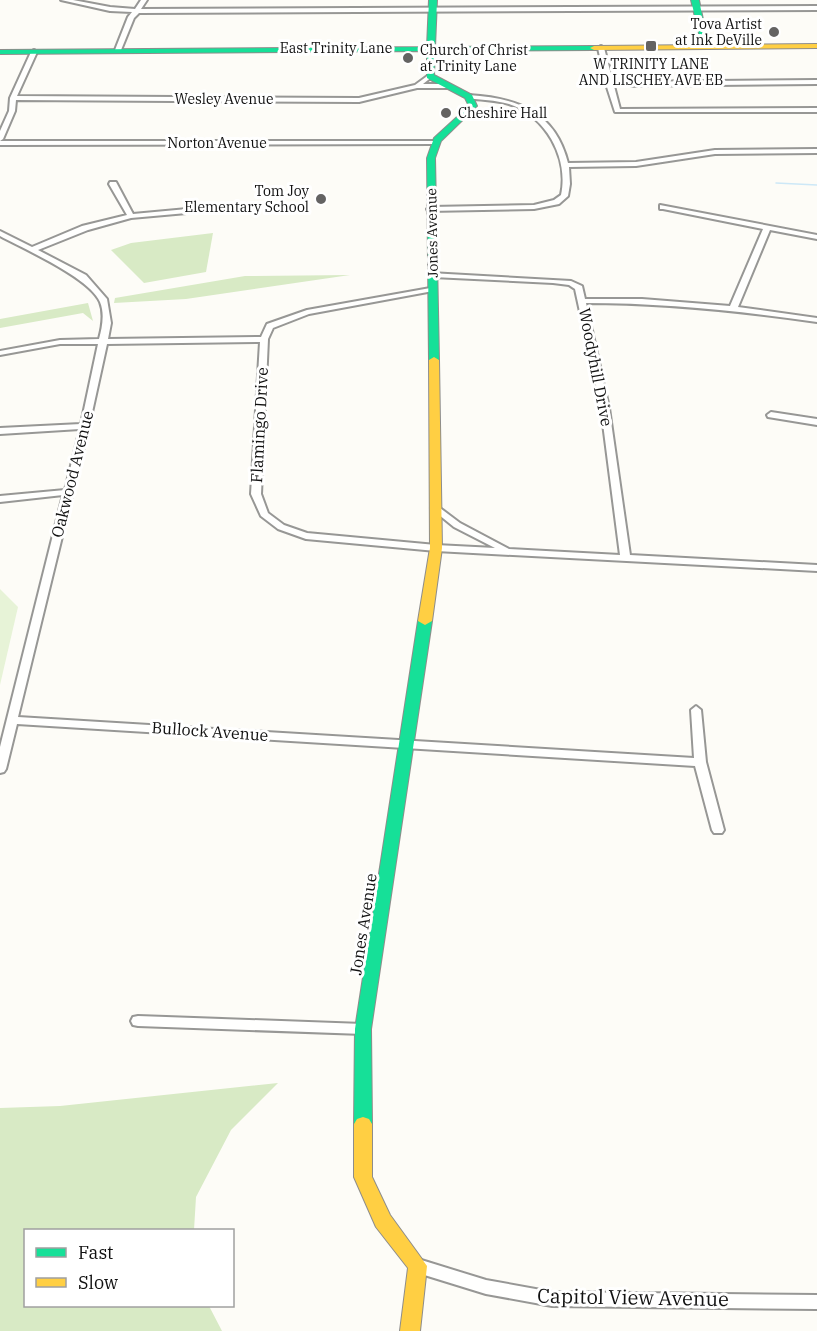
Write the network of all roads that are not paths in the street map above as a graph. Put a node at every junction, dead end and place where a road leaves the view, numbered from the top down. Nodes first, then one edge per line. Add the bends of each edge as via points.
1 (64, 0) edge
2 (144, 0) edge
3 (282, 0) edge
4 (394, 0) edge
5 (433, 4) edge
6 (696, 4) edge
7 (817, 8) edge
8 (280, 9) junction
9 (394, 9) junction
10 (137, 11) junction
11 (817, 46) edge
12 (706, 47) junction
13 (430, 48) junction
14 (601, 48) junction
15 (118, 50) junction
16 (0, 52) edge
17 (34, 52) junction
18 (430, 76) junction
19 (817, 82) edge
20 (609, 84) junction
21 (417, 86) junction
22 (446, 86) junction
23 (469, 97) junction
24 (13, 98) junction
25 (817, 110) edge
26 (0, 141) edge
27 (434, 142) junction
28 (817, 151) edge
29 (564, 165) junction
30 (112, 184) dead end
31 (663, 207) dead end
32 (209, 209) dead end
33 (431, 209) junction
34 (131, 216) junction
35 (767, 229) junction
36 (0, 233) edge
37 (817, 237) edge
38 (32, 250) junction
39 (433, 282) junction
40 (583, 301) junction
41 (734, 307) junction
42 (817, 320) edge
43 (264, 339) junction
44 (105, 340) junction
45 (0, 352) edge
46 (771, 415) dead end
47 (817, 422) edge
48 (85, 426) junction
49 (0, 431) edge
50 (68, 492) junction
51 (0, 499) edge
52 (436, 508) junction
53 (436, 548) junction
54 (510, 551) junction
55 (625, 556) junction
56 (817, 568) edge
57 (696, 711) dead end
58 (13, 720) junction
59 (408, 744) junction
60 (700, 762) junction
61 (0, 769) edge
62 (718, 830) dead end
63 (138, 1021) dead end
64 (363, 1029) junction
65 (418, 1266) junction
66 (817, 1302) edge
67 (410, 1331) edge

1 - 10 street
2 - 10 street
3 - 8 street
4 - 9 street
5 - 6 street
5 - 9 street
5 - 13 street
6 - 7 street
6 - 12 street
8 - 9 street
8 - 10 street
10 - 15 street
11 - 12 street, East Trinity Lane
12 - 14 street, East Trinity Lane
13 - 14 street, East Trinity Lane
13 - 15 street, East Trinity Lane
13 - 18 street
14 - 20 street
15 - 17 street, East Trinity Lane
16 - 17 street, East Trinity Lane
17 - 24 street
18 - 21 street, Wesley Avenue
18 - 22 street
19 - 20 street
20 - 25 street via 617,111
21 - 22 street
21 - 24 street, Wesley Avenue via 358,100
22 - 23 street
23 - 27 street via 473,106 469,114
23 - 29 street via 508,102 531,112 560,150
24 - 26 street
26 - 27 street, Norton Avenue
27 - 33 street, Jones Avenue
28 - 29 street via 715,152 636,164
29 - 33 street via 567,188 556,202 534,207
30 - 34 street
31 - 35 street
32 - 34 street
33 - 39 street, Jones Avenue
34 - 38 street via 85,228
35 - 37 street
35 - 41 street
36 - 38 street, Oakwood Avenue
38 - 44 street, Oakwood Avenue via 83,277 104,301
39 - 40 street, Woodyhill Drive via 571,283 579,288
39 - 43 street via 307,312 270,326
39 - 52 street, Jones Avenue
40 - 41 street
40 - 55 street, Woodyhill Drive via 605,408
41 - 42 street
43 - 44 street
43 - 53 street, Flamingo Drive via 256,494 264,514 306,536
44 - 45 street via 60,342
44 - 48 street, Oakwood Avenue
46 - 47 street
48 - 49 street
48 - 50 street, Oakwood Avenue
50 - 51 street
50 - 58 street, Oakwood Avenue
52 - 53 street, Jones Avenue
52 - 54 street via 458,525
53 - 54 street, Flamingo Drive
53 - 59 street, Jones Avenue
54 - 55 street, Flamingo Drive
55 - 56 street, Flamingo Drive
57 - 60 street
58 - 59 street, Bullock Avenue
58 - 61 street, Oakwood Avenue
59 - 60 street, Bullock Avenue
59 - 64 street, Jones Avenue
60 - 62 street
63 - 64 street
64 - 65 street, Jones Avenue via 363,1177 383,1221
65 - 66 street, Capitol View Avenue via 486,1287 552,1299
65 - 67 street

